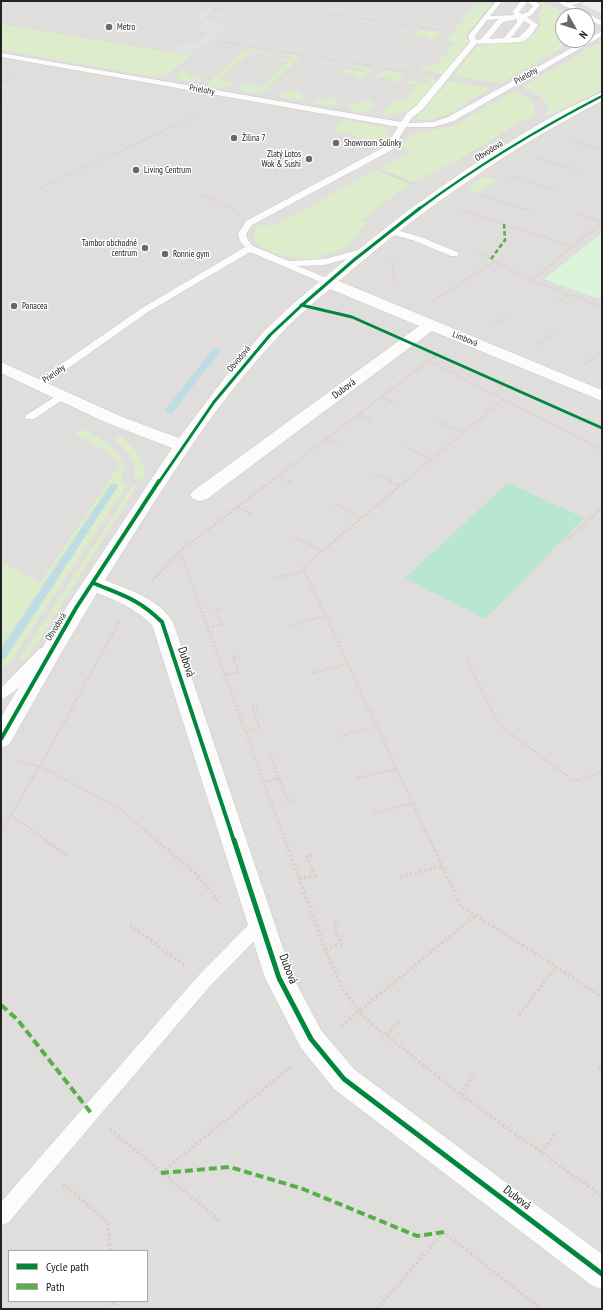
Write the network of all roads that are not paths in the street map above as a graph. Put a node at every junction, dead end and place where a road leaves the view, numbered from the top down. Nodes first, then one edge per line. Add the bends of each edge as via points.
1 (499, 1) edge
2 (524, 1) edge
3 (530, 1) edge
4 (559, 1) edge
5 (583, 1) edge
6 (566, 4) junction
7 (521, 16) junction
8 (485, 18) junction
9 (602, 24) edge
10 (602, 33) edge
11 (505, 41) junction
12 (474, 42) junction
13 (483, 42) junction
14 (1, 55) edge
15 (602, 96) edge
16 (402, 125) junction
17 (390, 231) junction
18 (250, 248) junction
19 (365, 251) junction
20 (454, 254) dead end
21 (286, 263) junction
22 (328, 282) junction
23 (430, 325) junction
24 (1, 367) edge
25 (39, 384) junction
26 (63, 395) junction
27 (602, 396) edge
28 (30, 417) dead end
29 (183, 445) junction
30 (200, 495) dead end
31 (93, 583) junction
32 (59, 636) junction
33 (1, 695) edge
34 (1, 739) edge
35 (255, 929) junction
36 (1, 1216) edge
37 (602, 1274) edge

1 - 8 lane
2 - 7 lane via 515,12
3 - 7 lane via 537,5 530,14
4 - 6 lane
5 - 6 lane
6 - 9 lane
7 - 8 lane
7 - 11 lane via 520,22
7 - 11 lane via 535,25 521,39
7 - 13 lane via 501,20
8 - 12 lane via 471,36
10 - 16 lane, Prielohy via 451,119 439,124
11 - 13 lane
12 - 13 lane
12 - 16 lane via 420,108
14 - 16 lane, Prielohy
15 - 17 street, Obvodová via 470,172
16 - 18 lane via 389,148 249,223 242,234
17 - 19 street, Obvodová
17 - 20 lane
18 - 21 lane
18 - 25 lane, Prielohy via 145,310
19 - 21 lane via 325,262
19 - 22 street, Obvodová
21 - 22 lane
22 - 23 street, Limbová
22 - 29 street, Obvodová via 271,334 217,397
23 - 27 street, Limbová
23 - 30 street, Dubová
24 - 25 street, Prielohy
25 - 26 street, Prielohy
26 - 28 lane
26 - 29 street, Prielohy via 148,434
29 - 31 street, Obvodová
31 - 32 street, Obvodová
31 - 35 street, Dubová via 135,600 162,622
32 - 33 lane
32 - 34 street, Obvodová
35 - 36 lane via 205,980
35 - 37 street, Dubová via 311,1039 344,1078

